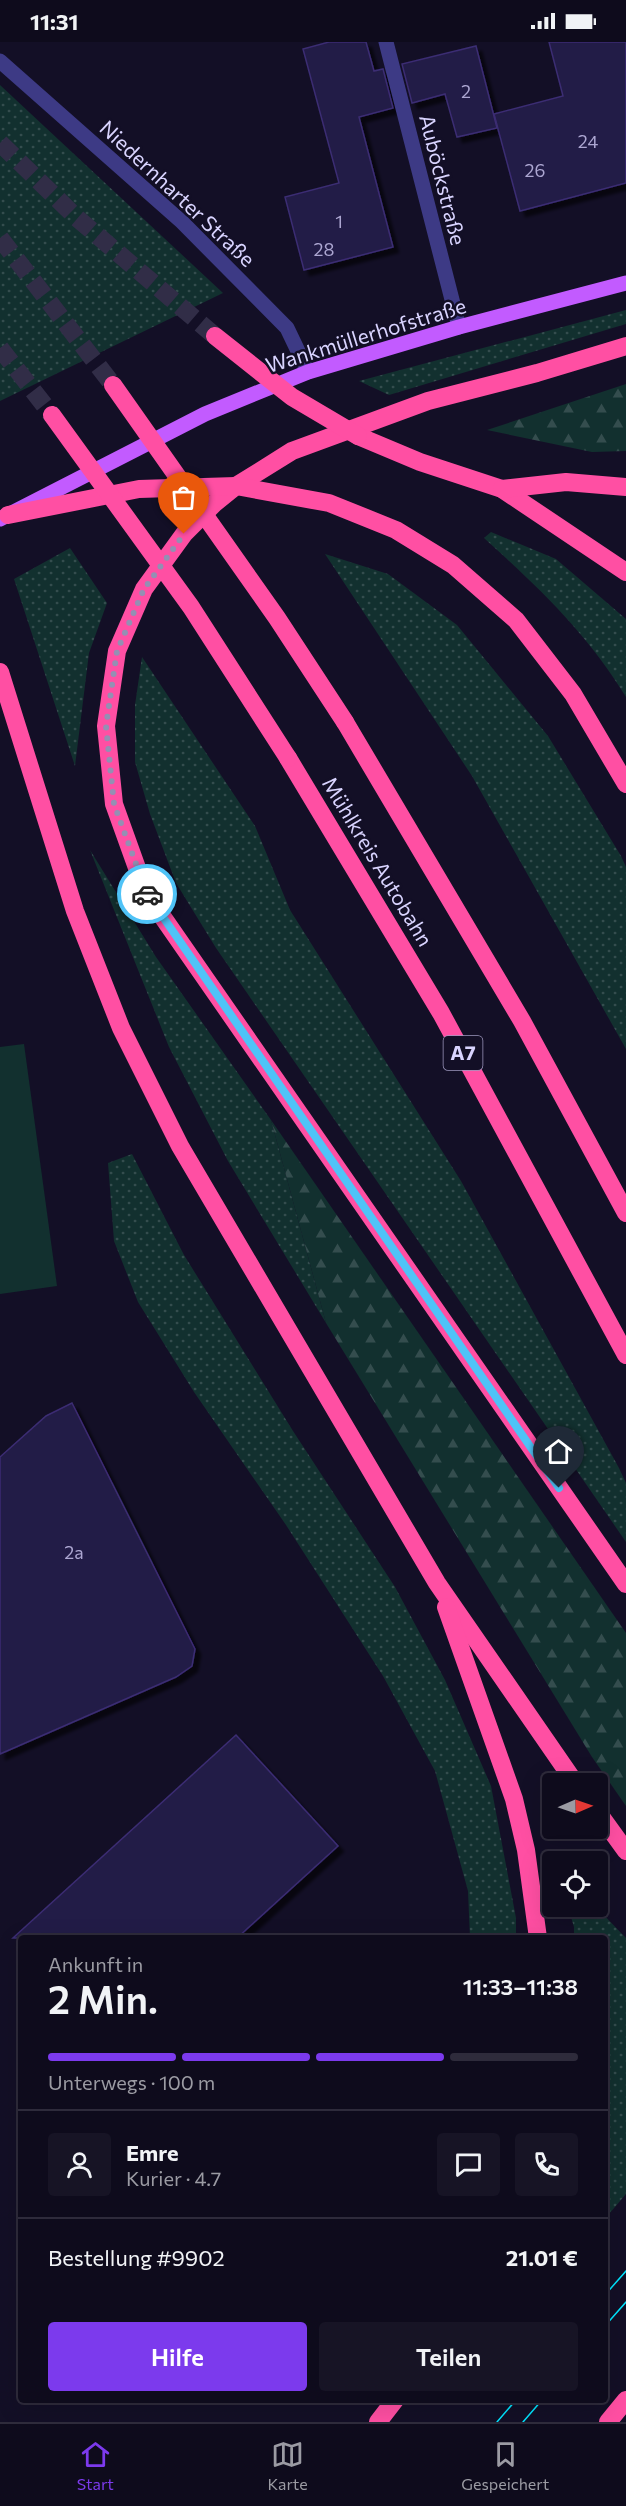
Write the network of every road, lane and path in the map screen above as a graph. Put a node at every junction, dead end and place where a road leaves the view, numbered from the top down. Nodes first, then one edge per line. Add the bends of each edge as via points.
1 (386, 42) edge
2 (0, 61) edge
3 (626, 283) edge
4 (459, 327) junction
5 (215, 336) tunnel mouth
6 (626, 346) edge
7 (308, 372) junction
8 (113, 385) tunnel mouth
9 (52, 415) tunnel mouth
10 (236, 486) junction
11 (626, 487) edge
12 (502, 489) junction
13 (4, 517) edge
14 (626, 572) edge
15 (0, 672) edge
16 (626, 784) edge
17 (626, 1213) edge
18 (626, 1355) edge
19 (437, 1583) junction
20 (626, 1584) edge
21 (568, 1773) edge
22 (608, 1826) edge
23 (626, 1851) edge
24 (538, 1935) edge
25 (626, 2400) edge
26 (393, 2403) edge
27 (378, 2422) edge
28 (608, 2422) edge

1 - 4 street, Auböckstraße
2 - 7 street, Niedernharter Straße via 182,222 287,328
3 - 4 main road, Wankmüllerhofstraße
4 - 7 main road, Wankmüllerhofstraße
5 - 12 highway, bridge via 292,397 358,436
6 - 10 highway via 428,401 360,425 292,452
7 - 13 main road, Wankmüllerhofstraße via 205,414
8 - 17 highway, Mühlkreis Autobahn, bridge via 345,722 522,1021
9 - 18 highway, Mühlkreis Autobahn / A7, bridge via 191,607 288,758 441,1013
10 - 13 highway via 139,489
10 - 16 highway via 329,503 396,530 453,565 516,620 573,694
10 - 20 highway via 184,534 150,580 117,651 106,726 114,804 146,893
11 - 12 highway via 566,482
12 - 14 highway
15 - 19 highway via 75,911 121,1028 180,1146
19 - 21 highway
19 - 24 highway via 514,1799 526,1850
22 - 23 highway
25 - 28 highway
26 - 27 highway

